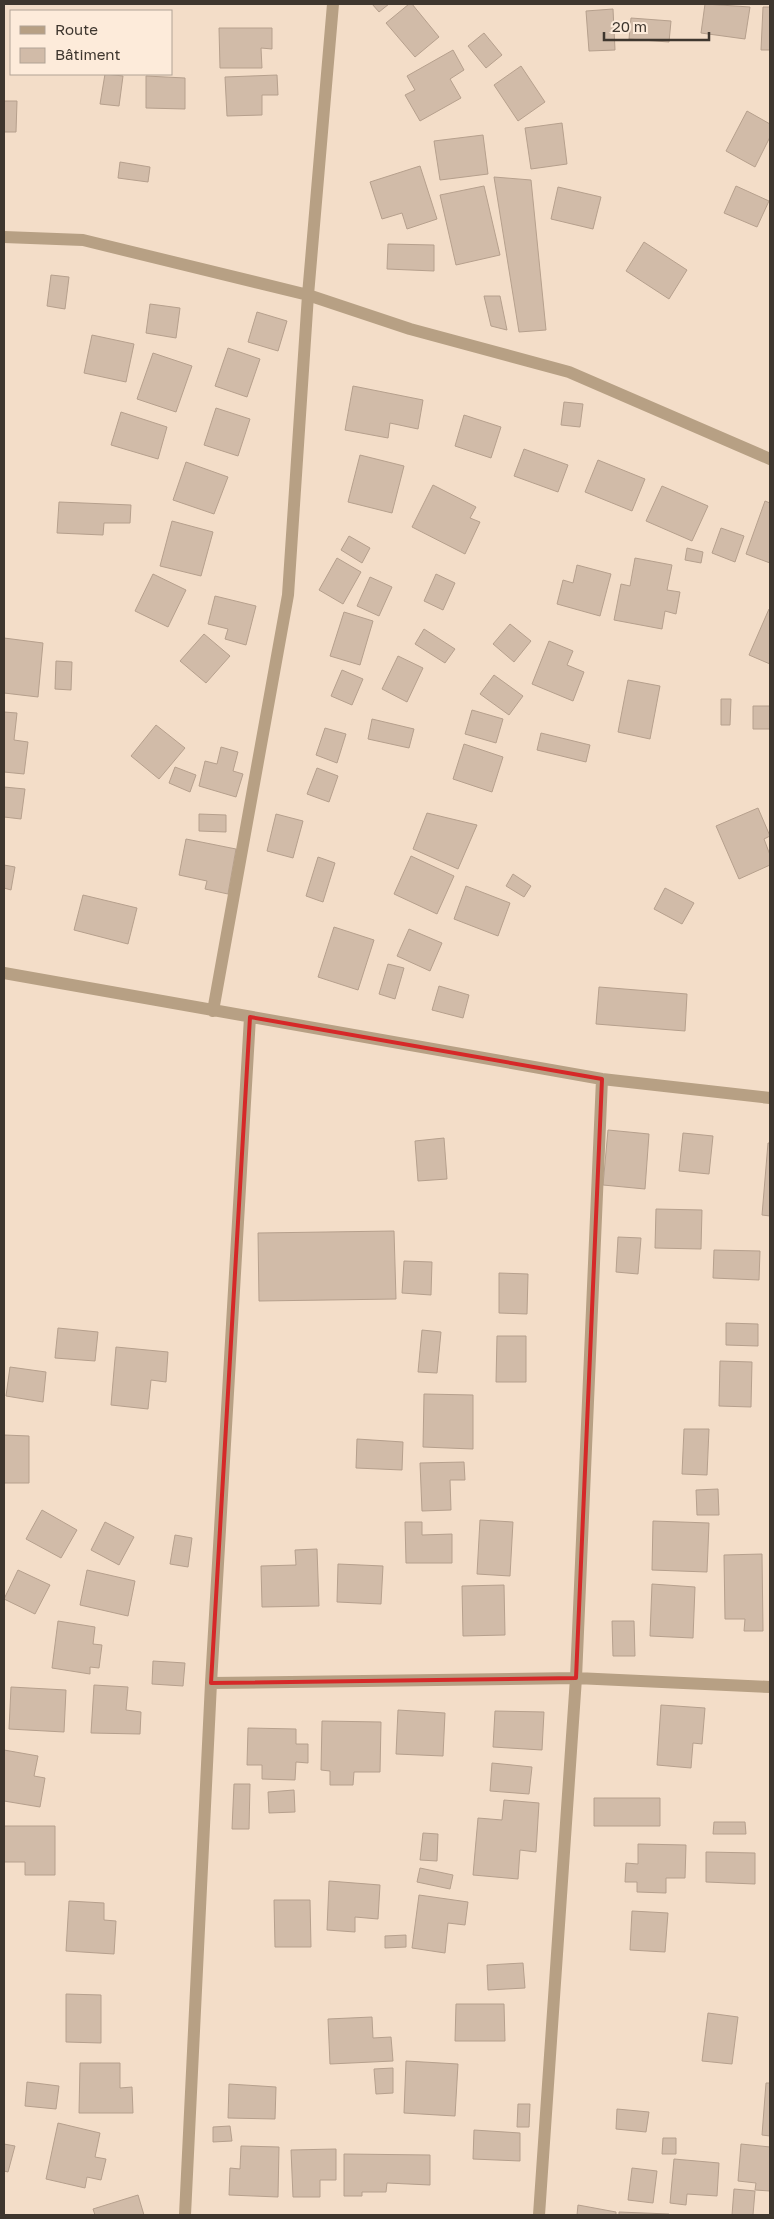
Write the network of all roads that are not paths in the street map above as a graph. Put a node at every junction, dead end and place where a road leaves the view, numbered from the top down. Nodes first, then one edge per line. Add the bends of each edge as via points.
1 (333, 4) edge
2 (4, 237) edge
3 (308, 295) junction
4 (770, 459) edge
5 (4, 972) edge
6 (213, 1011) junction
7 (250, 1018) junction
8 (602, 1079) junction
9 (770, 1098) edge
10 (576, 1678) junction
11 (211, 1683) junction
12 (770, 1687) edge
13 (185, 2215) edge
14 (540, 2215) edge

1 - 3 street
2 - 3 street via 83,240
3 - 4 street via 410,329 569,372
3 - 6 street via 288,595
5 - 6 street
6 - 7 street
7 - 8 street
7 - 11 street
8 - 9 street
8 - 10 street
10 - 11 street
10 - 12 street
10 - 14 street
11 - 13 street

